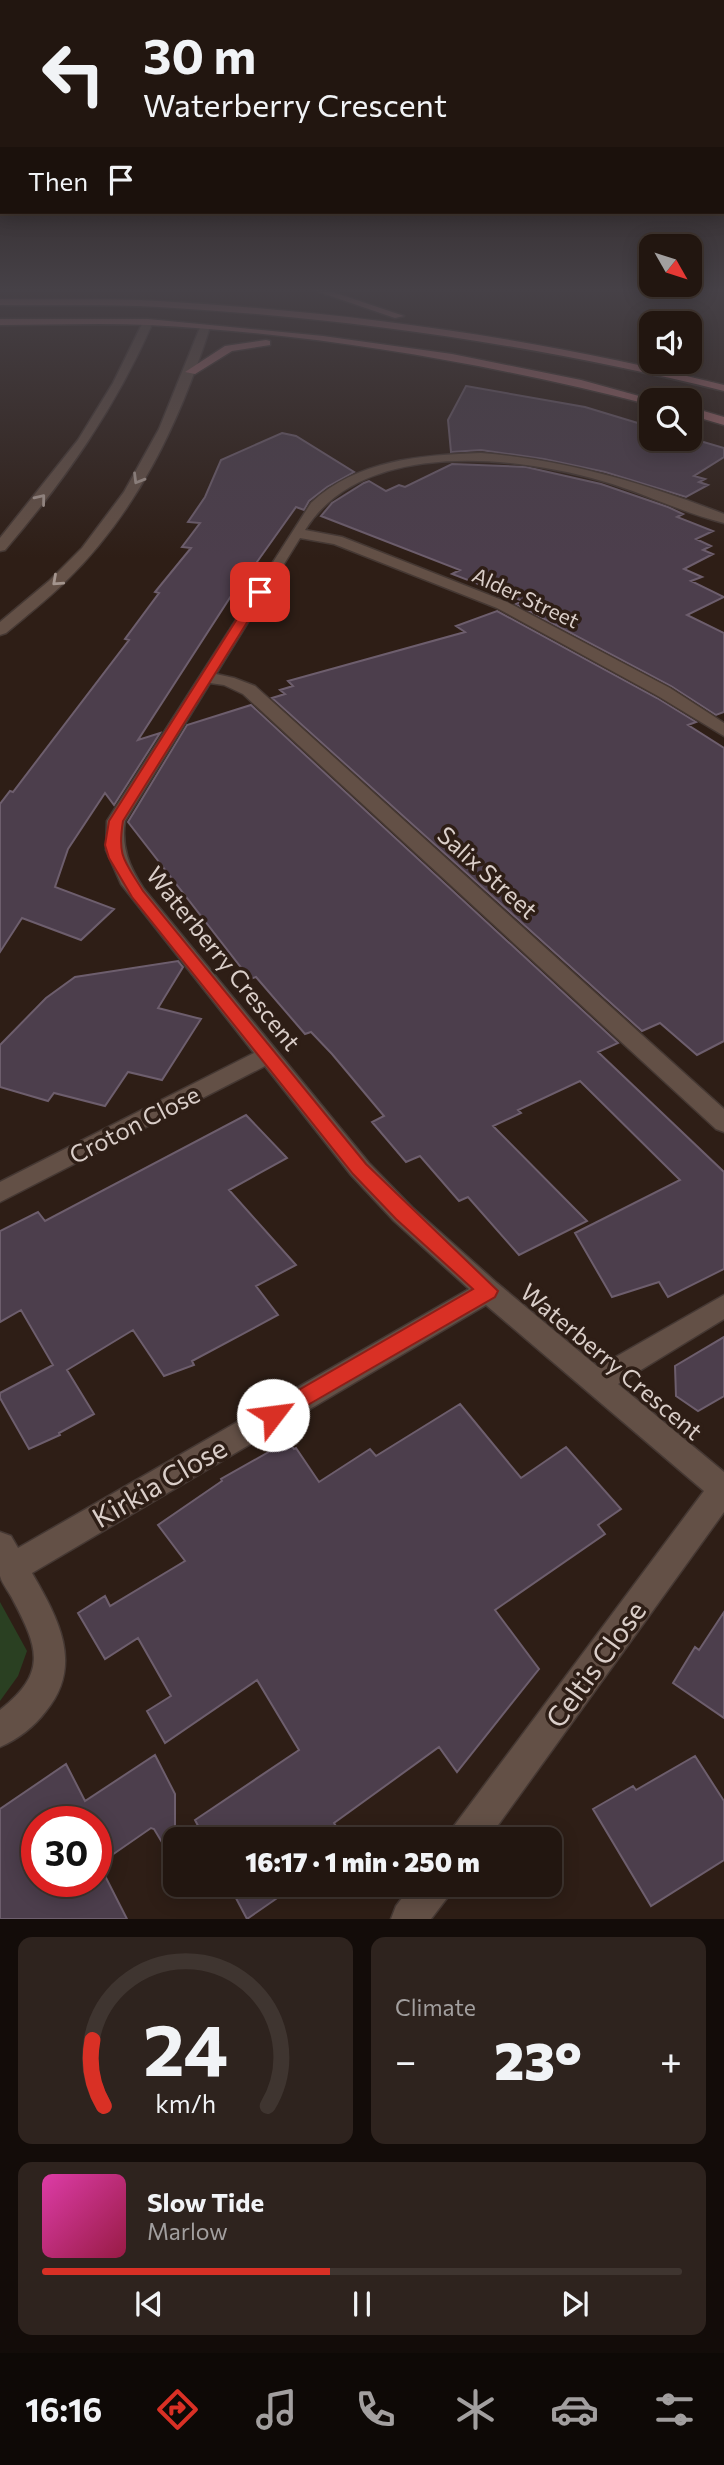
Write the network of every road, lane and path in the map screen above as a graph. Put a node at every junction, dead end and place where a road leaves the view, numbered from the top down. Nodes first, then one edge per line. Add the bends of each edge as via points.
1 (120, 380) edge
2 (188, 380) edge
3 (559, 380) edge
4 (685, 380) edge
5 (724, 388) edge
6 (639, 398) edge
7 (702, 415) edge
8 (724, 421) edge
9 (724, 519) edge
10 (297, 533) junction
11 (0, 547) edge
12 (0, 630) edge
13 (207, 678) junction
14 (724, 731) edge
15 (268, 1055) junction
16 (724, 1123) edge
17 (0, 1193) edge
18 (488, 1291) junction
19 (724, 1306) edge
20 (598, 1382) junction
21 (723, 1489) edge
22 (6, 1557) edge
23 (0, 1730) edge
24 (476, 1827) edge
25 (425, 1897) edge
26 (409, 1919) edge

11 -> 1 street via 43,497
2 -> 12 street via 156,448 114,517 62,577
3 - 6 main road
4 - 5 main road
7 - 8 main road
9 - 10 street, Waterberry Crescent via 557,466 451,458 402,464 352,479 317,502
10 - 13 street, Waterberry Crescent
10 - 14 street, Alder Street via 337,540 502,605 664,692
13 - 15 street, Waterberry Crescent via 116,821 112,845 137,893
13 - 16 street, Salix Street via 249,690
15 - 17 street, Croton Close
15 - 18 street, Waterberry Crescent via 360,1169
18 - 20 street, Waterberry Crescent
18 - 22 street, Kirkia Close
19 - 20 street
20 - 21 street, Waterberry Crescent
21 - 24 street, Celtis Close
22 - 23 street, Kirkia Close via 45,1635 51,1669 38,1696
25 - 26 street

